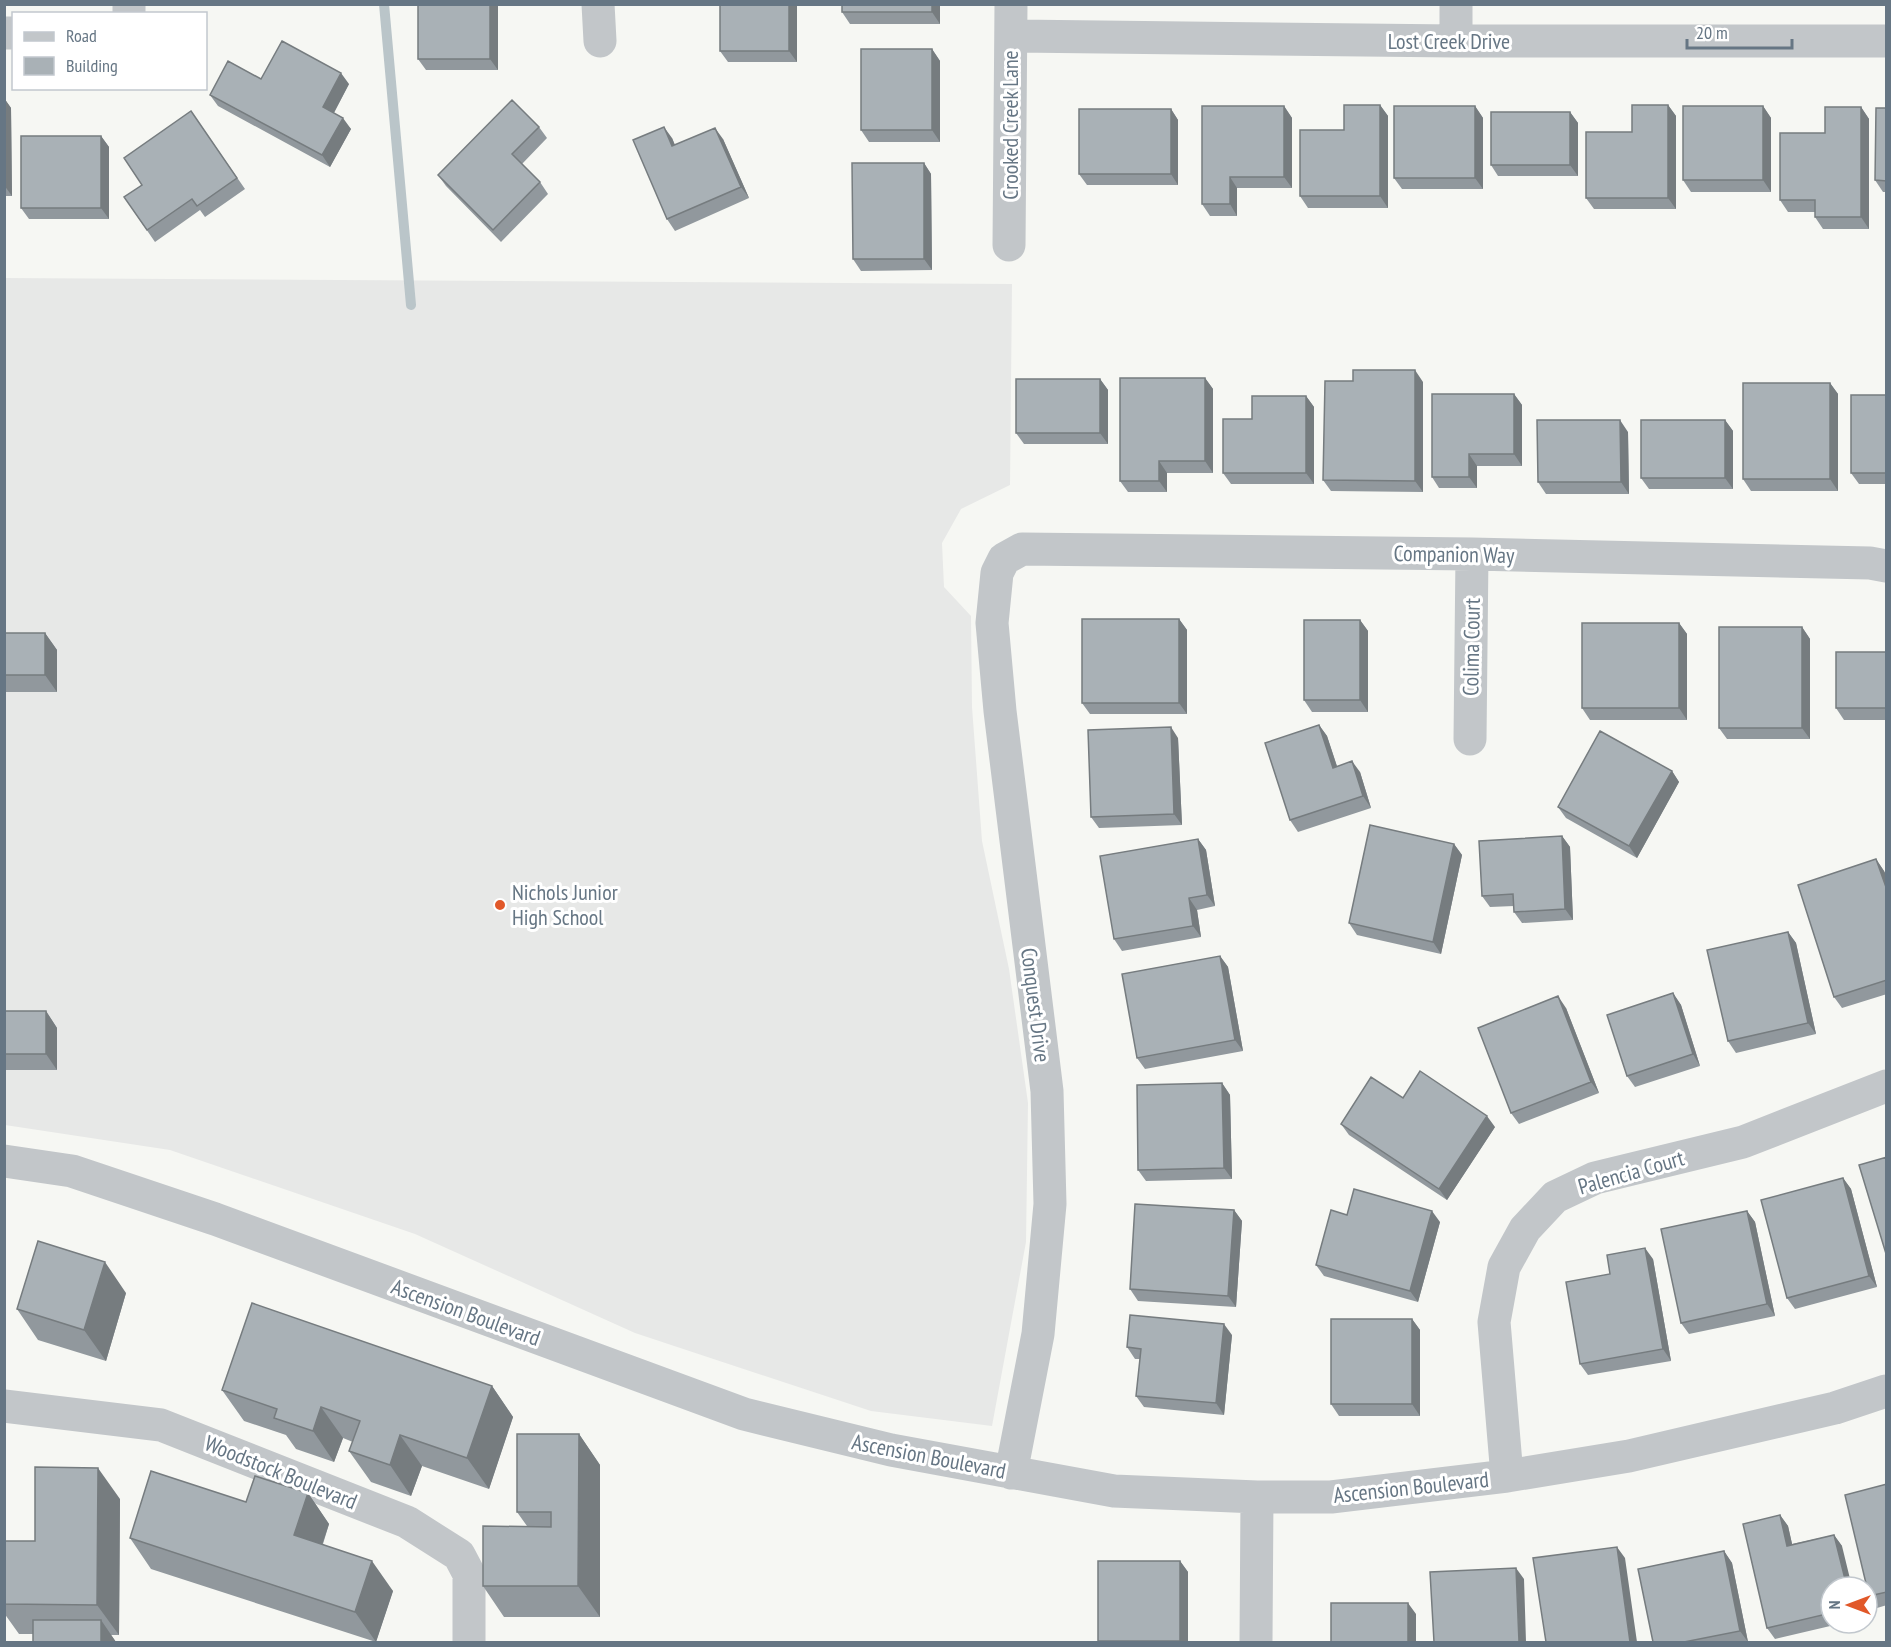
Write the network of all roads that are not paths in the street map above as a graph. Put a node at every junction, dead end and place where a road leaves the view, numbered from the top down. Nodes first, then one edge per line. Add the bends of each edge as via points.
1 (598, 4) edge
2 (1456, 4) edge
3 (1011, 20) edge
4 (600, 41) dead end
5 (1456, 41) junction
6 (1887, 41) edge
7 (1009, 245) dead end
8 (1022, 549) joint
9 (1472, 554) junction
10 (1887, 566) edge
11 (1470, 739) dead end
12 (1887, 1086) edge
13 (4, 1161) edge
14 (1887, 1391) edge
15 (4, 1406) edge
16 (1011, 1473) junction
17 (1507, 1476) junction
18 (1257, 1497) junction
19 (469, 1642) edge
20 (1256, 1642) edge

1 - 4 street
2 - 5 street
3 - 5 street, Lost Creek Drive
3 - 7 street, Crooked Creek Lane
5 - 6 street, Lost Creek Drive
8 - 9 street, Companion Way
8 - 16 street, Conquest Drive via 1004,559 998,573 992,622 1047,1091 1050,1204 1038,1334
9 - 10 street, Companion Way
9 - 11 street, Colima Court
12 - 17 street, Palencia Court via 1743,1142 1595,1178 1554,1197 1525,1229 1504,1267 1494,1322
13 - 16 street, Ascension Boulevard via 72,1171 160,1201 744,1414 891,1450
14 - 17 street, Ascension Boulevard via 1835,1408 1629,1456
15 - 19 street, Woodstock Boulevard via 161,1425 406,1522 459,1555 469,1574
16 - 18 street, Ascension Boulevard via 1114,1491
17 - 18 street, Ascension Boulevard via 1331,1497
18 - 20 street

